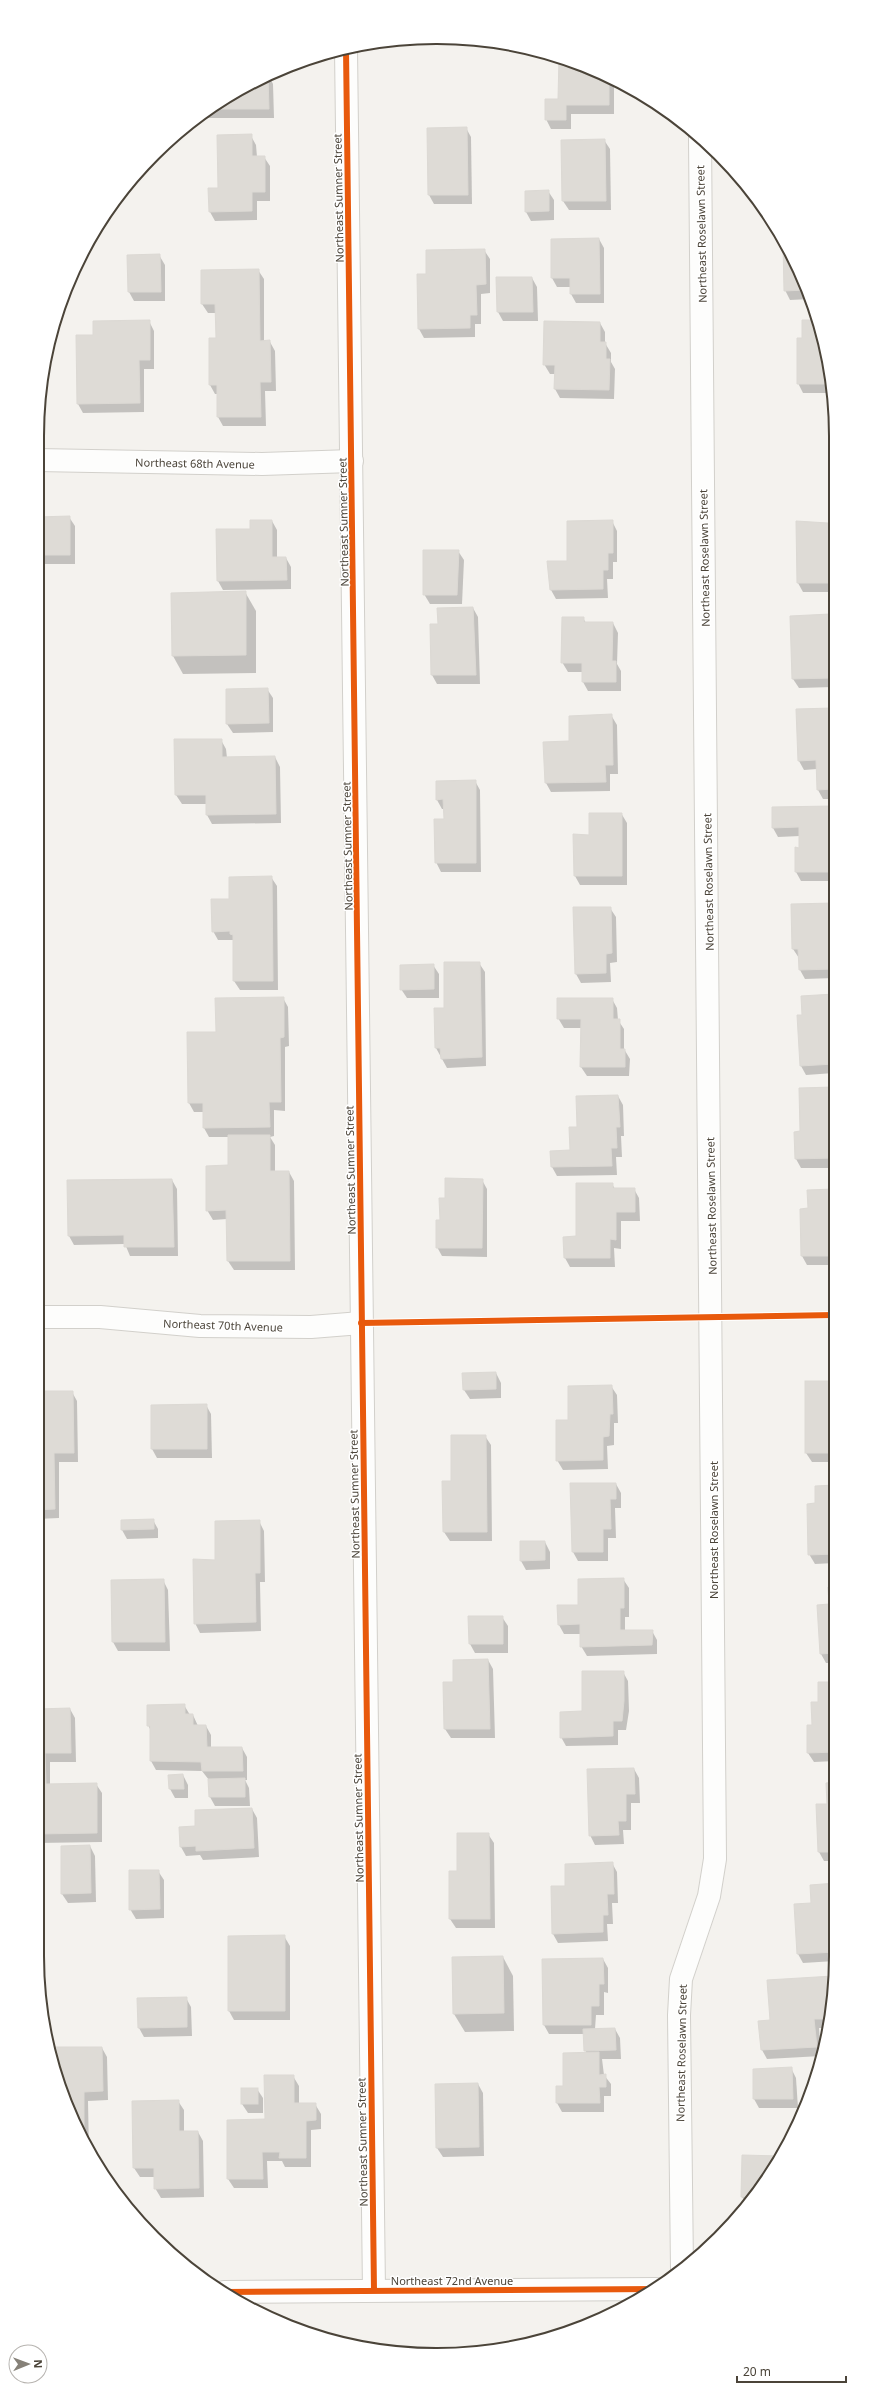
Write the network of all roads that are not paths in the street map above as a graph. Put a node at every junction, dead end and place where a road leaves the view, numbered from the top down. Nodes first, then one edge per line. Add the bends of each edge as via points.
1 (346, 55) edge
2 (700, 146) edge
3 (44, 460) edge
4 (352, 461) junction
5 (44, 1317) edge
6 (362, 1323) junction
7 (682, 2261) edge
8 (643, 2289) edge
9 (374, 2290) junction
10 (235, 2292) edge

1 - 4 street, Northeast Sumner Street
2 - 7 street, Northeast Roselawn Street via 715,1860 709,1896 681,1979 679,2015
3 - 4 street, Northeast 68th Avenue via 262,464
4 - 6 street, Northeast Sumner Street
5 - 6 street, Northeast 70th Avenue via 100,1317 200,1326 311,1327
6 - 9 street, Northeast Sumner Street
8 - 9 street, Northeast 72nd Avenue
9 - 10 street, Northeast 72nd Avenue

